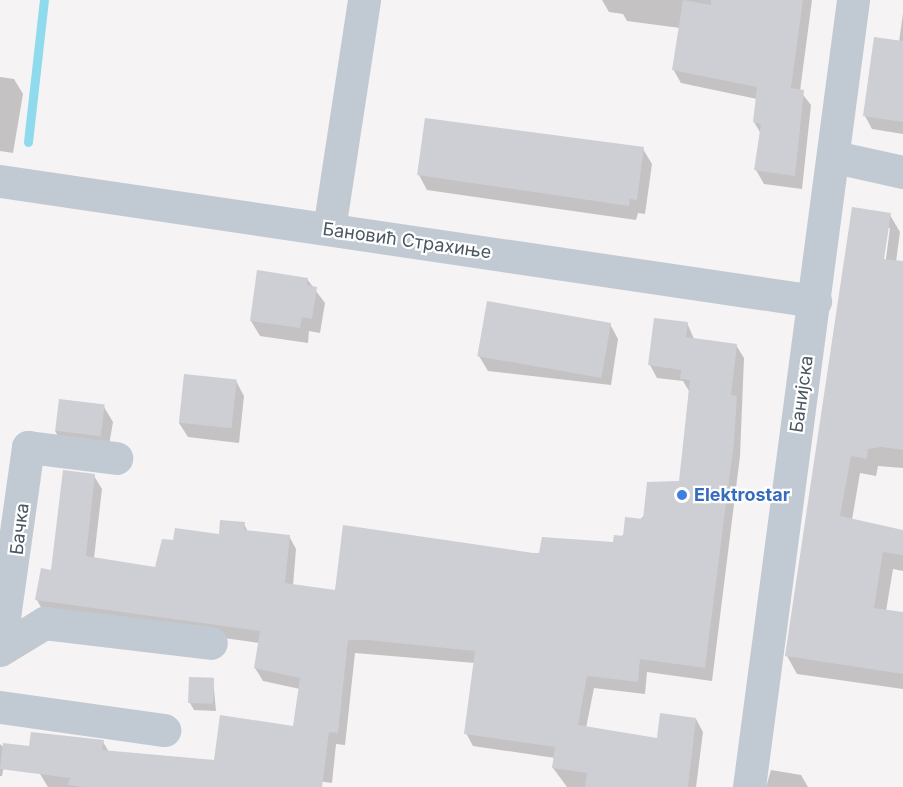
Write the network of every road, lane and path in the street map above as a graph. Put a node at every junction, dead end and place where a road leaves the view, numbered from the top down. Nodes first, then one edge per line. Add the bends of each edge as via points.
1 (364, 0) edge
2 (853, 0) edge
3 (835, 157) junction
4 (903, 172) edge
5 (0, 181) edge
6 (329, 229) junction
7 (815, 301) junction
8 (116, 458) dead end
9 (211, 643) dead end
10 (0, 648) edge
11 (0, 707) edge
12 (164, 730) dead end
13 (749, 787) edge

1 - 6 street
2 - 3 street, Банијска
3 - 4 street
3 - 7 street, Банијска
5 - 6 street, Бановић Страхиње
6 - 7 street, Бановић Страхиње
7 - 13 street, Банијска
8 - 10 street, Бачка via 28,447
9 - 10 street via 44,623
11 - 12 street

